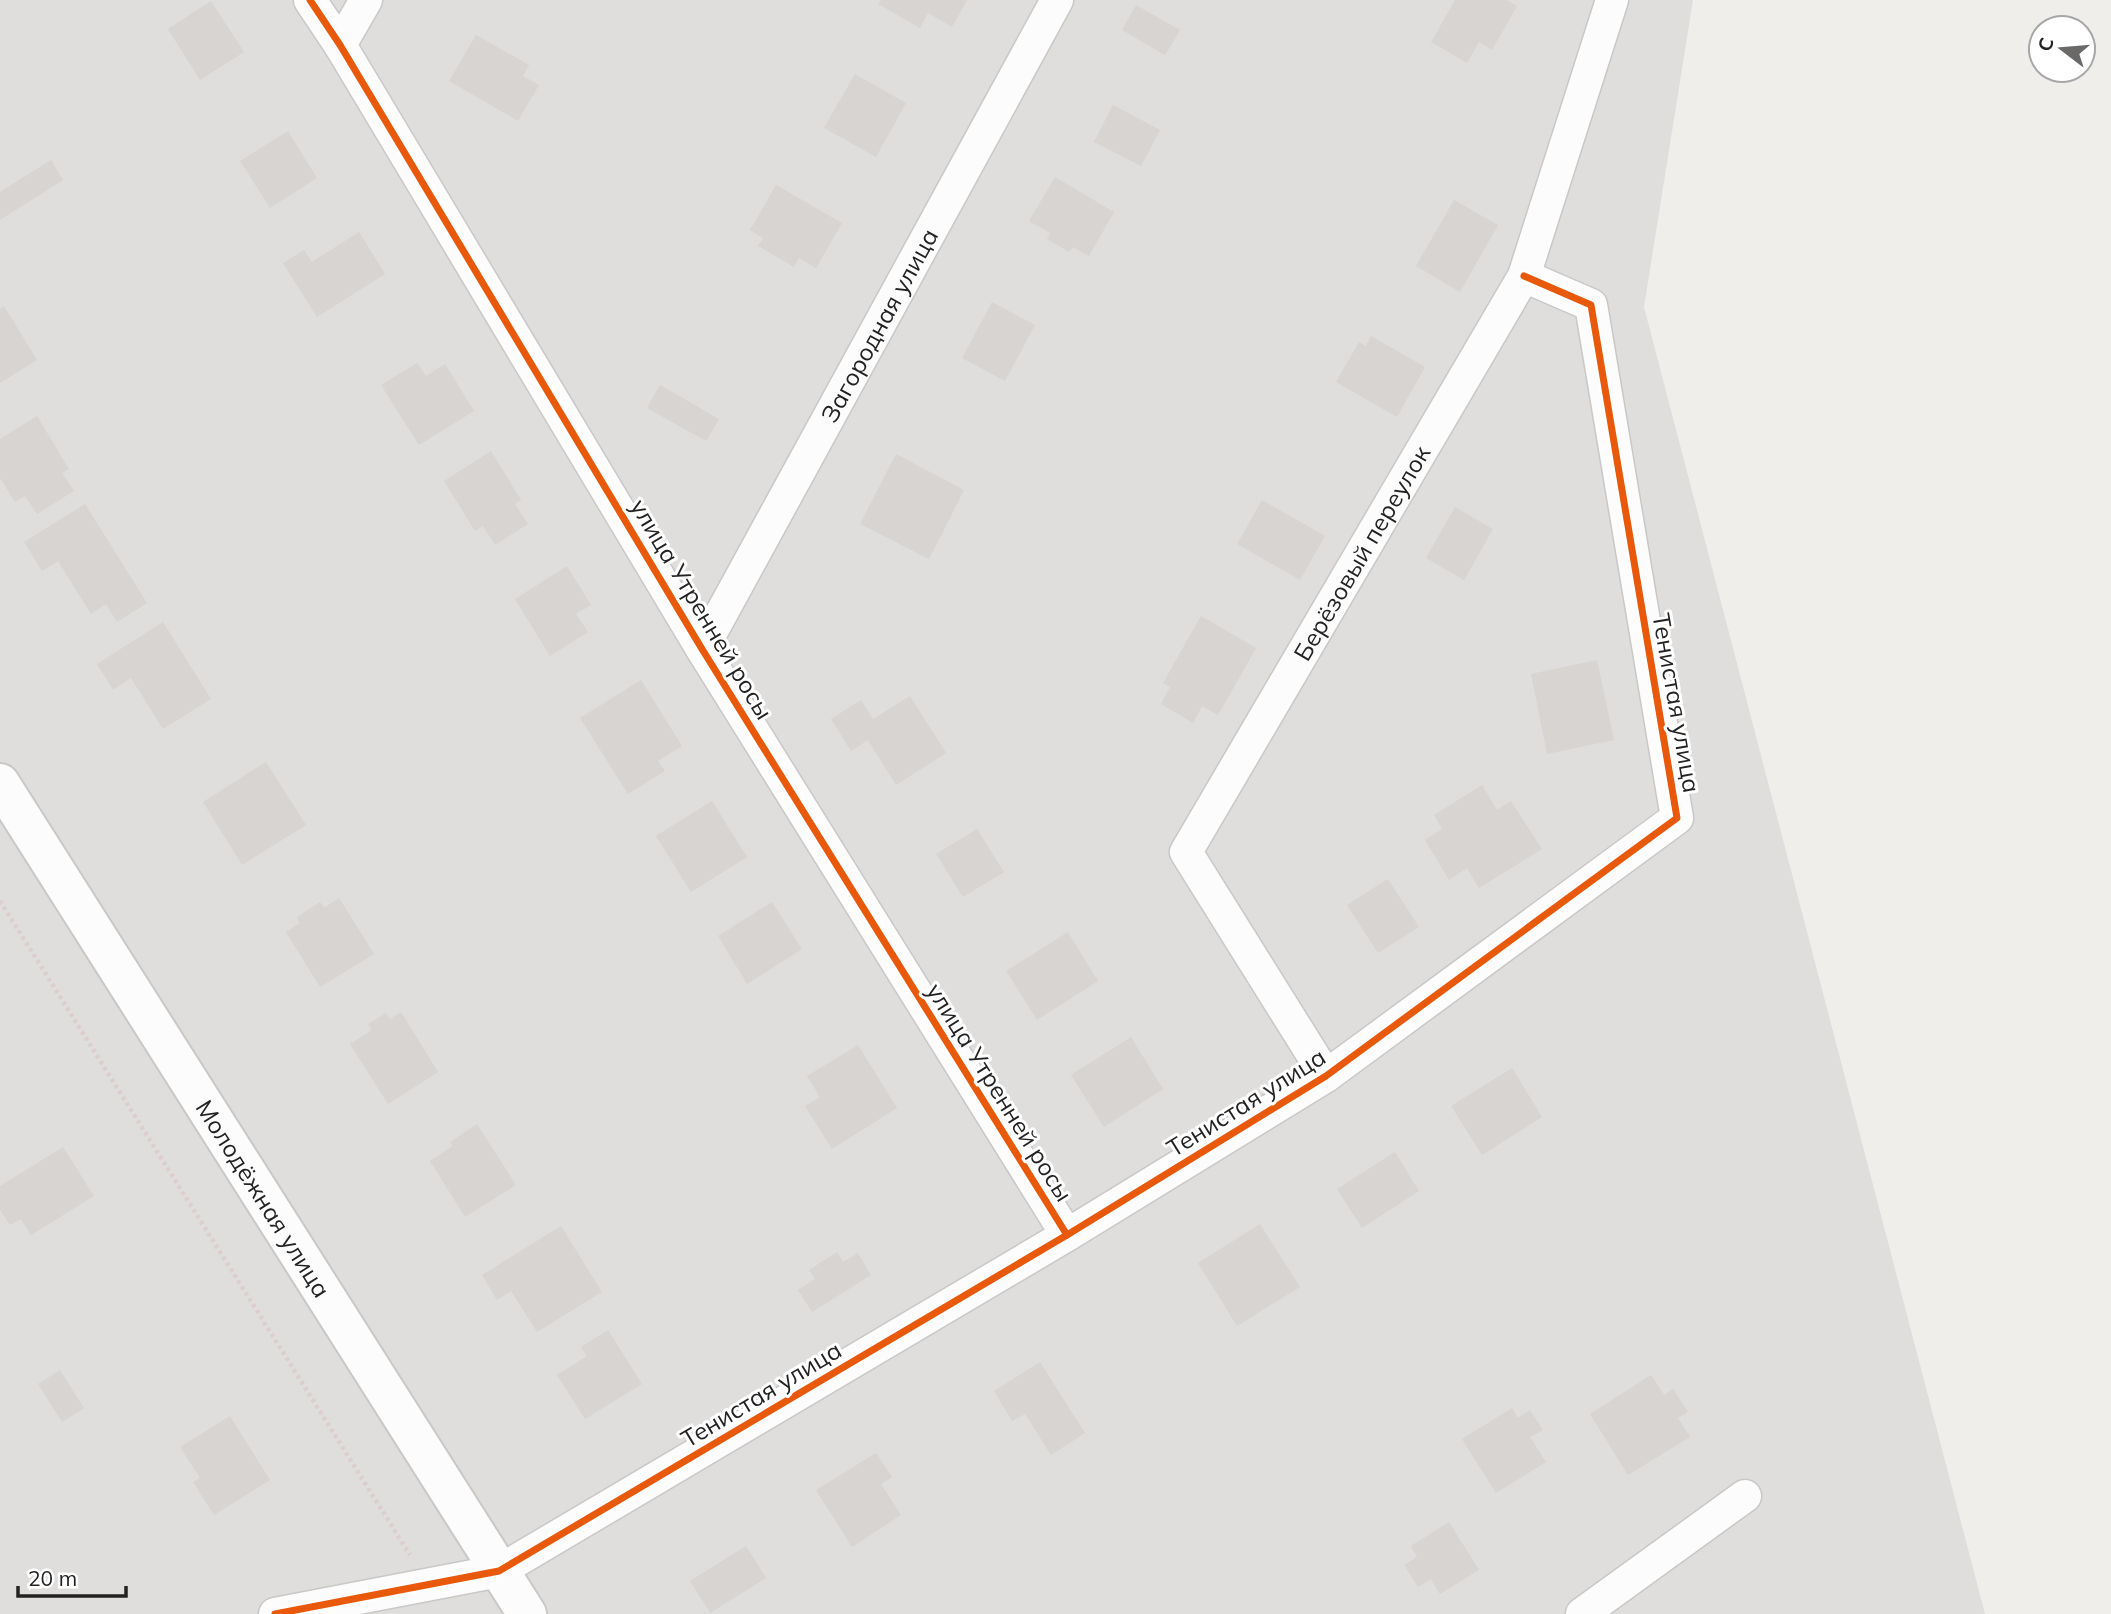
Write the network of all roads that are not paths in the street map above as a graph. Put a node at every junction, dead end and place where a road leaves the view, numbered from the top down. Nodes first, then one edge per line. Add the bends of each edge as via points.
1 (310, 0) edge
2 (366, 0) edge
3 (1057, 0) edge
4 (1612, 0) edge
5 (340, 46) junction
6 (1524, 276) junction
7 (702, 649) junction
8 (0, 783) edge
9 (1326, 1076) junction
10 (1067, 1236) junction
11 (1745, 1496) dead end
12 (499, 1571) junction
13 (275, 1614) edge
14 (527, 1614) edge
15 (1582, 1614) edge

1 - 5 street, улица Утренней росы
2 - 5 street
3 - 7 street, Загородная улица
4 - 6 street, Берёзовый переулок
5 - 7 street, улица Утренней росы
6 - 9 street, Берёзовый переулок via 1186,852
6 - 9 street, Тенистая улица via 1591,305 1677,818
7 - 10 street, улица Утренней росы
8 - 12 street, Молодёжная улица
9 - 10 street, Тенистая улица
10 - 12 street, Тенистая улица
11 - 15 street
12 - 13 street, Тенистая улица
12 - 14 street, Молодёжная улица

